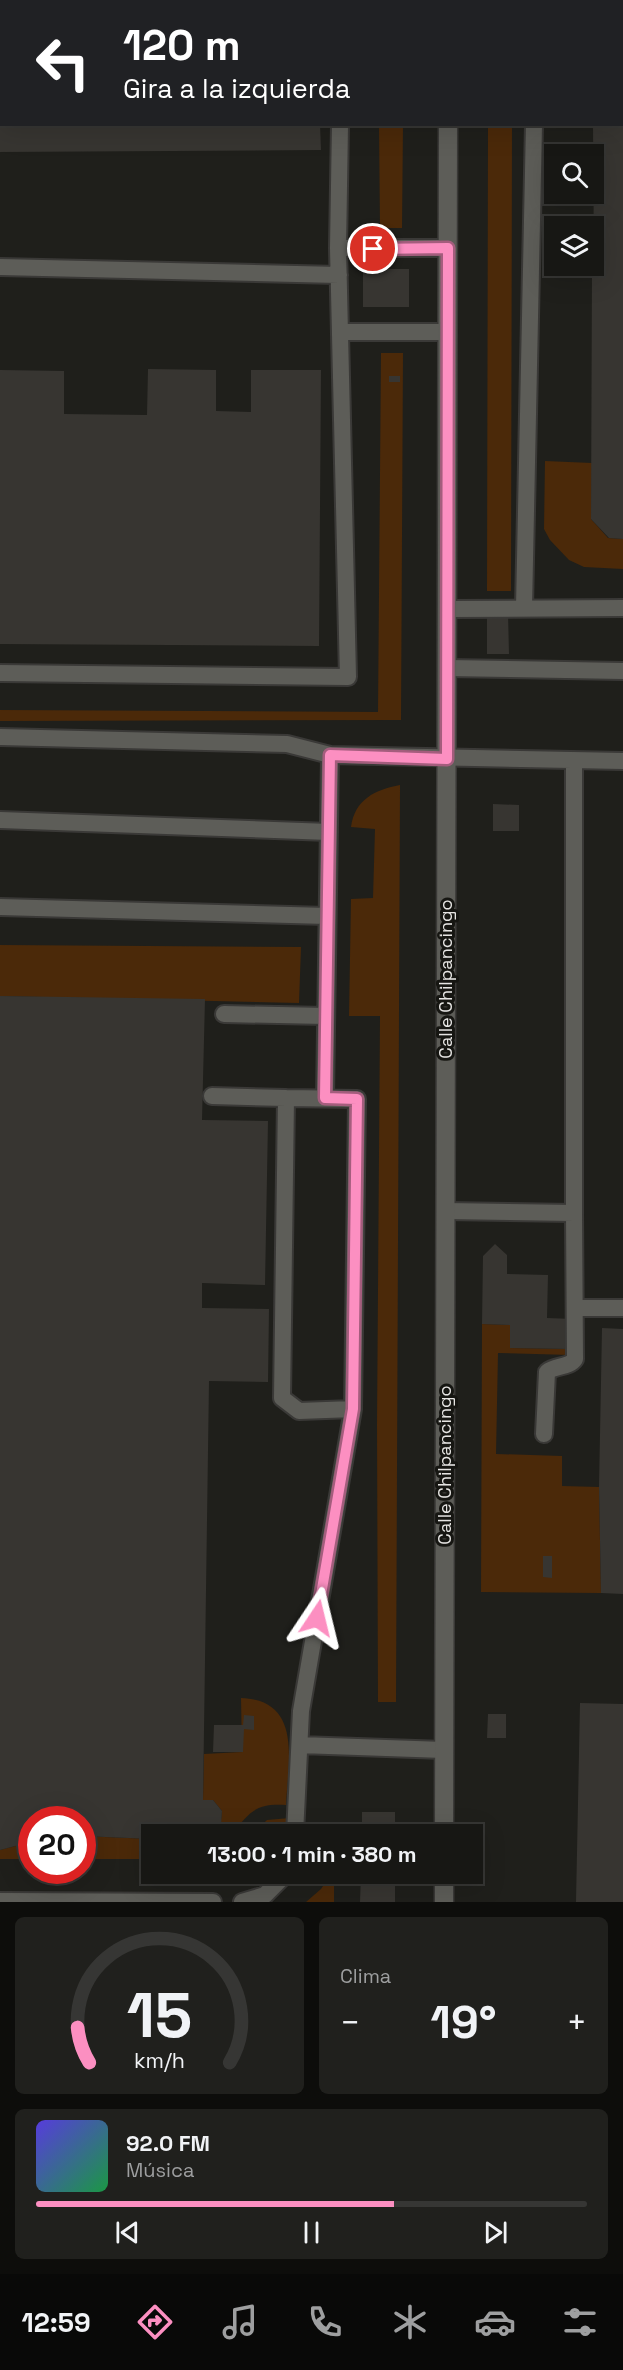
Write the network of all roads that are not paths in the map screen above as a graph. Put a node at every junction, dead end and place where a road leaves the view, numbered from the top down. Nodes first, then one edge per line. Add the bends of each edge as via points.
1 (340, 126) edge
2 (448, 126) edge
3 (534, 126) edge
4 (338, 248) junction
5 (448, 248) junction
6 (0, 267) edge
7 (339, 275) junction
8 (340, 332) junction
9 (447, 332) junction
10 (524, 608) junction
11 (623, 608) edge
12 (447, 609) junction
13 (447, 668) junction
14 (623, 671) edge
15 (0, 672) edge
16 (0, 737) edge
17 (330, 755) junction
18 (447, 759) junction
19 (574, 761) junction
20 (623, 761) edge
21 (0, 820) edge
22 (328, 832) junction
23 (0, 907) edge
24 (327, 916) junction
25 (224, 1014) dead end
26 (326, 1016) junction
27 (212, 1096) dead end
28 (286, 1098) junction
29 (325, 1098) junction
30 (445, 1211) junction
31 (574, 1213) junction
32 (576, 1308) junction
33 (623, 1308) edge
34 (353, 1409) junction
35 (544, 1434) dead end
36 (300, 1745) junction
37 (444, 1750) junction
38 (296, 1824) edge
39 (444, 1824) edge
40 (276, 1884) edge
41 (444, 1884) edge
42 (0, 1901) edge
43 (213, 1902) edge
44 (242, 1902) edge
45 (444, 1902) edge

1 - 4 lane
2 - 5 street, Calle Chilpancingo
3 - 10 lane
4 - 5 lane
4 - 7 lane
5 - 9 street, Calle Chilpancingo
6 - 7 lane
7 - 8 lane
8 - 9 lane
8 - 15 lane via 348,677
9 - 12 street, Calle Chilpancingo
10 - 11 lane
10 - 12 lane
12 - 13 street, Calle Chilpancingo
13 - 14 lane
13 - 18 street, Calle Chilpancingo
16 - 17 lane via 287,744
17 - 18 lane
17 - 22 lane
18 - 19 lane
18 - 30 street, Calle Chilpancingo
19 - 20 lane
19 - 31 lane
21 - 22 lane
22 - 24 lane
23 - 24 lane
24 - 26 lane
25 - 26 lane
26 - 29 lane
27 - 28 lane
28 - 29 lane
28 - 34 lane via 282,1398 299,1411
29 - 34 lane via 357,1099
30 - 31 lane
30 - 37 street, Calle Chilpancingo
31 - 32 lane
32 - 33 lane
32 - 35 lane via 574,1362 550,1369 545,1376
34 - 36 lane via 301,1711
36 - 37 lane
36 - 38 lane
37 - 39 street, Calle Chilpancingo
40 - 44 lane via 265,1895
41 - 45 street
42 - 43 lane

